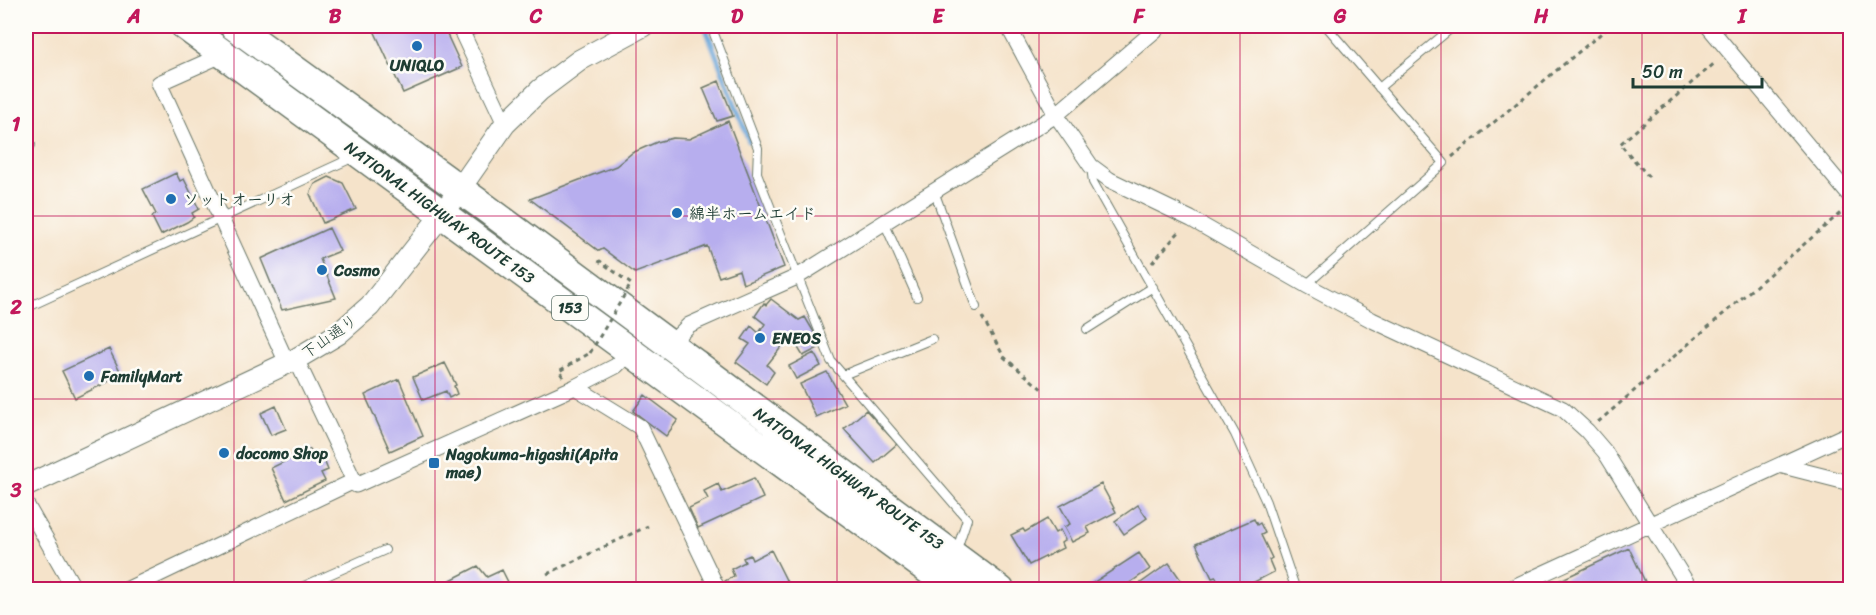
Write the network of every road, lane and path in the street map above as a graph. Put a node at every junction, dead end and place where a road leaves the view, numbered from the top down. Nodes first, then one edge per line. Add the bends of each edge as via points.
1 (185, 26) edge
2 (234, 26) edge
3 (459, 26) edge
4 (643, 26) edge
5 (711, 26) edge
6 (1008, 26) edge
7 (1160, 26) edge
8 (1326, 26) edge
9 (1454, 26) edge
10 (1610, 26) edge
11 (1708, 26) edge
12 (1729, 51) junction
13 (224, 54) junction
14 (1379, 88) junction
15 (1056, 115) junction
16 (505, 124) junction
17 (26, 133) edge
18 (31, 145) dead end
19 (361, 153) junction
20 (1444, 164) junction
21 (1091, 166) junction
22 (1649, 177) dead end
23 (459, 189) junction
24 (934, 191) junction
25 (1851, 196) edge
26 (1851, 205) edge
27 (442, 213) junction
28 (221, 218) junction
29 (1191, 219) junction
30 (884, 222) junction
31 (1145, 271) junction
32 (797, 277) junction
33 (630, 284) dead end
34 (1306, 285) junction
35 (1153, 287) junction
36 (917, 297) dead end
37 (976, 307) joint
38 (26, 308) edge
39 (1088, 328) dead end
40 (932, 339) dead end
41 (669, 345) junction
42 (630, 352) junction
43 (291, 361) junction
44 (843, 375) junction
45 (573, 380) junction
46 (1044, 391) dead end
47 (1587, 431) junction
48 (1851, 433) edge
49 (1783, 466) junction
50 (354, 481) junction
51 (1851, 483) edge
52 (26, 486) edge
53 (26, 504) edge
54 (1650, 524) junction
55 (648, 526) dead end
56 (385, 550) dead end
57 (955, 556) junction
58 (547, 574) dead end
59 (75, 590) edge
60 (126, 590) edge
61 (295, 590) edge
62 (718, 590) edge
63 (956, 590) edge
64 (999, 590) edge
65 (1296, 590) edge
66 (1507, 590) edge
67 (1691, 590) edge

1 - 13 highway, NATIONAL HIGHWAY ROUTE 153 / 153
2 - 23 highway, NATIONAL HIGHWAY ROUTE 153 / 153
3 - 16 street
4 - 16 street, 下山通り via 580,60 540,90
5 - 32 lane via 758,148 757,173
6 - 15 street
7 - 15 street
8 - 14 lane
9 - 14 lane
10 - 20 path
11 - 12 street
12 - 22 path via 1620,144
12 - 25 street
13 - 19 highway, NATIONAL HIGHWAY ROUTE 153 / 153
13 - 28 street via 159,83
14 - 20 lane
15 - 21 street
15 - 24 street
16 - 23 street, 下山通り
17 - 18 lane
19 - 27 highway, NATIONAL HIGHWAY ROUTE 153 / 153
19 - 28 lane
20 - 34 lane
21 - 29 street via 1110,180
21 - 31 lane via 1093,182
23 - 27 street, 下山通り
23 - 41 highway, NATIONAL HIGHWAY ROUTE 153 / 153
24 - 30 street
24 - 37 lane
26 - 47 path
27 - 42 highway, NATIONAL HIGHWAY ROUTE 153 / 153
27 - 43 street, 下山通り via 370,306 338,334
28 - 38 lane
28 - 43 street
29 - 31 path
29 - 34 street
30 - 32 street
30 - 36 lane
31 - 35 lane
32 - 41 street via 689,325
32 - 44 lane via 831,361
33 - 45 path, bridge via 590,353 560,370 562,377
34 - 47 street via 1563,409
35 - 39 lane
35 - 65 lane via 1235,434 1266,502
37 - 46 path via 1004,357
40 - 44 lane
41 - 57 highway, NATIONAL HIGHWAY ROUTE 153 / 153
42 - 45 street via 616,366
42 - 63 highway, NATIONAL HIGHWAY ROUTE 153 / 153
43 - 50 street
43 - 52 street, 下山通り
44 - 57 lane via 968,519
45 - 50 street via 356,485
45 - 62 street via 640,427
47 - 54 street via 1605,452
48 - 49 street
49 - 51 street
49 - 54 street
50 - 60 street
53 - 59 street
54 - 66 street
54 - 67 street
55 - 58 path
56 - 61 lane
57 - 64 highway, NATIONAL HIGHWAY ROUTE 153 / 153

